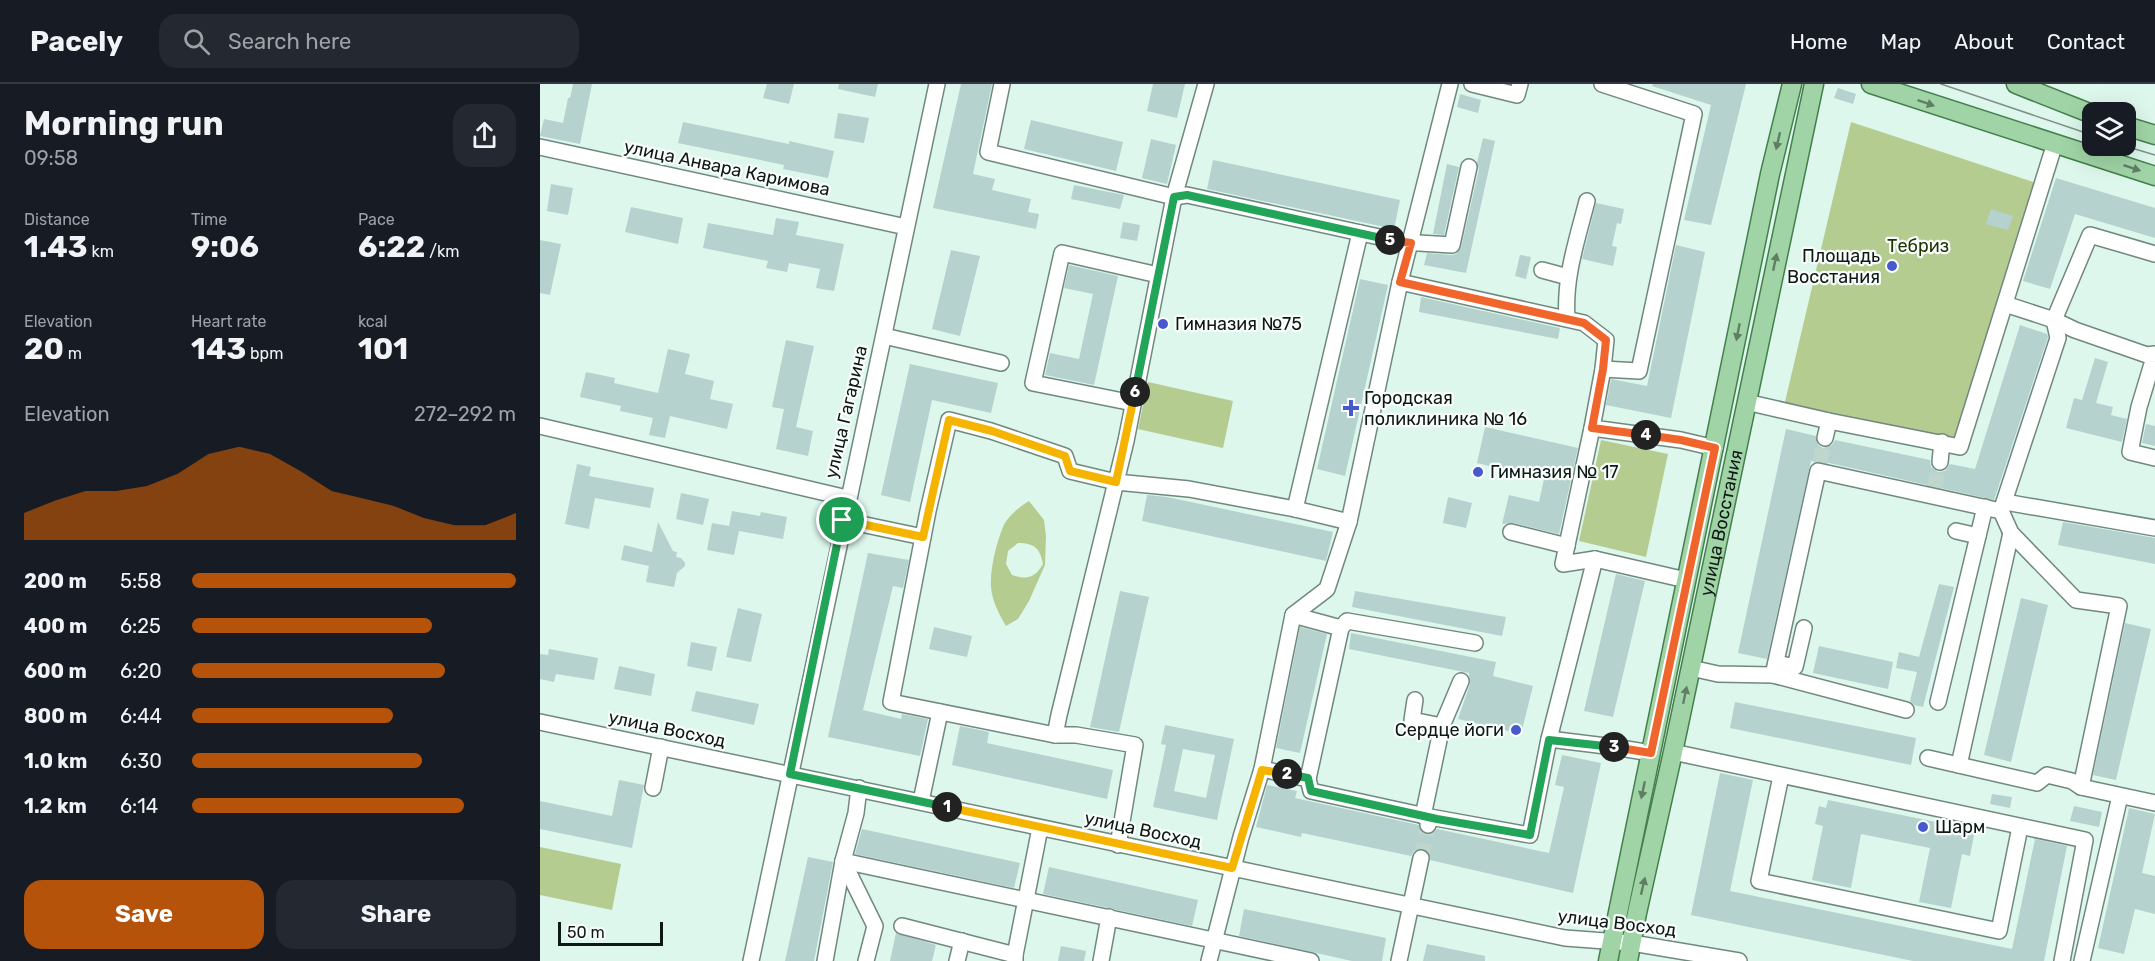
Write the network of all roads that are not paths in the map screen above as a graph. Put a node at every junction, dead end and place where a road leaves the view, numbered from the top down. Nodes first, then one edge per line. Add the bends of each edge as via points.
1 (937, 84) edge
2 (1002, 84) edge
3 (1206, 84) edge
4 (1450, 84) edge
5 (1472, 84) edge
6 (1520, 84) edge
7 (1604, 84) edge
8 (1792, 84) edge
9 (1814, 84) edge
10 (1871, 84) edge
11 (2016, 84) edge
12 (2054, 91) edge
13 (2082, 108) edge
14 (2136, 129) edge
15 (2155, 135) edge
16 (2055, 143) junction
17 (540, 147) edge
18 (1469, 167) dead end
19 (2155, 176) edge
20 (1174, 197) junction
21 (1587, 201) dead end
22 (906, 226) junction
23 (1360, 233) junction
24 (1411, 243) junction
25 (2155, 254) edge
26 (1542, 270) dead end
27 (1158, 274) junction
28 (1568, 277) junction
29 (1400, 282) junction
30 (2005, 304) junction
31 (1567, 318) junction
32 (2054, 320) junction
33 (884, 336) junction
34 (1001, 363) dead end
35 (1603, 369) junction
36 (2150, 387) edge
37 (1746, 402) junction
38 (1133, 403) junction
39 (1829, 421) junction
40 (540, 426) edge
41 (1592, 428) junction
42 (1825, 438) tunnel mouth
43 (1942, 442) junction
44 (1715, 448) junction
45 (2155, 458) edge
46 (1940, 462) tunnel mouth
47 (1116, 482) junction
48 (847, 498) junction
49 (2003, 506) junction
50 (1985, 507) junction
51 (1295, 509) junction
52 (842, 520) junction
53 (1349, 522) junction
54 (2155, 528) edge
55 (1956, 531) dead end
56 (1511, 532) dead end
57 (2011, 533) junction
58 (1978, 536) junction
59 (923, 537) junction
60 (1567, 546) junction
61 (1595, 559) junction
62 (1686, 580) junction
63 (1293, 615) junction
64 (1341, 628) junction
65 (1804, 628) dead end
66 (1475, 643) dead end
67 (1691, 668) junction
68 (1775, 669) junction
69 (1461, 681) dead end
70 (1414, 700) dead end
71 (1938, 702) dead end
72 (1906, 710) dead end
73 (940, 712) junction
74 (540, 722) edge
75 (1442, 726) junction
76 (1055, 735) junction
77 (1549, 740) junction
78 (661, 747) junction
79 (1673, 752) junction
80 (1651, 753) junction
81 (1928, 758) dead end
82 (1959, 765) junction
83 (1262, 770) junction
84 (790, 774) junction
85 (1781, 776) junction
86 (1308, 778) junction
87 (653, 788) dead end
88 (859, 788) junction
89 (2081, 788) junction
90 (2120, 796) junction
91 (921, 801) junction
92 (2155, 803) edge
93 (1427, 820) junction
94 (2020, 827) junction
95 (1040, 828) junction
96 (1118, 845) junction
97 (1421, 858) tunnel mouth
98 (843, 861) junction
99 (1232, 868) junction
100 (1026, 899) junction
101 (1411, 906) junction
102 (1109, 917) junction
103 (902, 926) dead end
104 (962, 941) junction
105 (1213, 941) junction
106 (1611, 942) junction
107 (1630, 952) edge
108 (1015, 958) edge
109 (1717, 959) edge
110 (751, 961) edge
111 (825, 961) edge
112 (866, 961) edge
113 (957, 961) edge
114 (1101, 961) edge
115 (1209, 961) edge
116 (1311, 961) edge
117 (1400, 961) edge
118 (1608, 961) edge
119 (1740, 961) edge
120 (2062, 961) edge
121 (2082, 961) edge

1 - 22 street, улица Гагарина
2 - 20 street via 988,152
3 - 20 street
4 - 24 street
5 - 6 street via 1517,95
7 - 35 street via 1694,114 1639,371
8 -> 44 main road, улица Восстания
37 -> 9 main road, улица Восстания
10 -> 16 main road
11 - 12 main road
12 - 13 main road
14 - 15 main road
16 -> 19 main road
16 - 30 street
17 - 22 street, улица Анвара Каримова
18 - 24 street via 1452,245
20 - 23 street via 1187,195
20 - 27 street
21 - 28 street
22 - 33 street, улица Гагарина
23 - 24 street
23 - 51 street
24 - 29 street
25 - 32 street via 2090,235
26 - 28 street
27 - 38 street
27 - 38 street via 1062,253 1033,382
28 - 31 street
29 - 31 street
29 - 53 street
30 - 32 street
30 - 43 street via 1960,447
31 - 35 street via 1584,323 1606,340
32 - 36 street via 2147,355 2155,354
32 - 49 street via 2058,338
33 - 34 street
33 - 48 street, улица Гагарина
35 - 41 street
36 - 45 street via 2130,452
37 - 39 street
37 - 67 main road, улица Восстания
38 - 47 street
39 - 42 street
39 - 43 street
40 - 48 street
41 - 44 street
41 - 60 street
43 - 46 street
44 - 62 main road, улица Восстания
47 - 51 street via 1189,489
47 - 59 street via 1070,471 1065,456 949,420
47 - 76 street
48 - 52 street, улица Гагарина
49 - 50 street
49 - 54 street
49 - 57 street
50 - 58 street
50 - 68 street via 1819,467
51 - 53 street
52 - 59 street
52 - 84 street, улица Гагарина
53 - 63 street via 1327,589
55 - 58 street
56 - 60 street
57 - 82 street
57 - 89 street via 2076,600 2119,606
58 - 71 street
59 - 73 street via 891,702
60 - 61 street via 1563,564
61 - 62 street
61 - 77 street
62 - 80 main road, улица Восстания
63 - 64 street
63 - 83 street
64 - 66 street via 1347,621
64 - 86 street
65 - 68 street via 1795,667
67 - 68 street via 1718,674
79 -> 67 main road, улица Восстания
68 - 72 street
69 - 75 street
70 - 75 street via 1412,720
73 - 76 street
73 - 91 street
74 - 78 street, улица Восход
75 - 93 street
76 - 96 street via 1136,745
77 - 80 street
77 - 93 street via 1530,835
78 - 84 street, улица Восход
78 - 87 street
79 - 85 street
107 -> 79 main road, улица Восстания
80 -> 106 main road, улица Восстания
81 - 82 street
82 - 89 street via 2037,783 2047,775 2072,781
83 - 86 street
83 - 99 street
84 - 88 street, улица Восход
84 - 110 street, улица Гагарина
85 - 94 street
85 - 94 street via 1759,881 1999,931
86 - 93 street via 1311,791
88 - 91 street, улица Восход
88 - 98 street
89 - 90 street
90 - 92 street
90 - 121 street
91 - 95 street, улица Восход
94 - 120 street via 2085,840
95 - 96 street, улица Восход
95 - 100 street
96 - 99 street, улица Восход
97 - 101 street
98 - 100 street
98 - 111 street
98 - 112 street via 875,927
99 - 101 street, улица Восход
99 - 105 street
100 - 102 street
100 - 108 street
101 - 106 street, улица Восход via 1565,938
101 - 117 street
102 - 105 street
102 - 114 street
103 - 104 street
104 - 108 street
104 - 113 street
105 - 115 street
105 - 116 street
106 - 107 street, улица Восход
106 - 118 main road, улица Восстания
107 - 109 street, улица Восход
109 - 119 street, улица Восход

